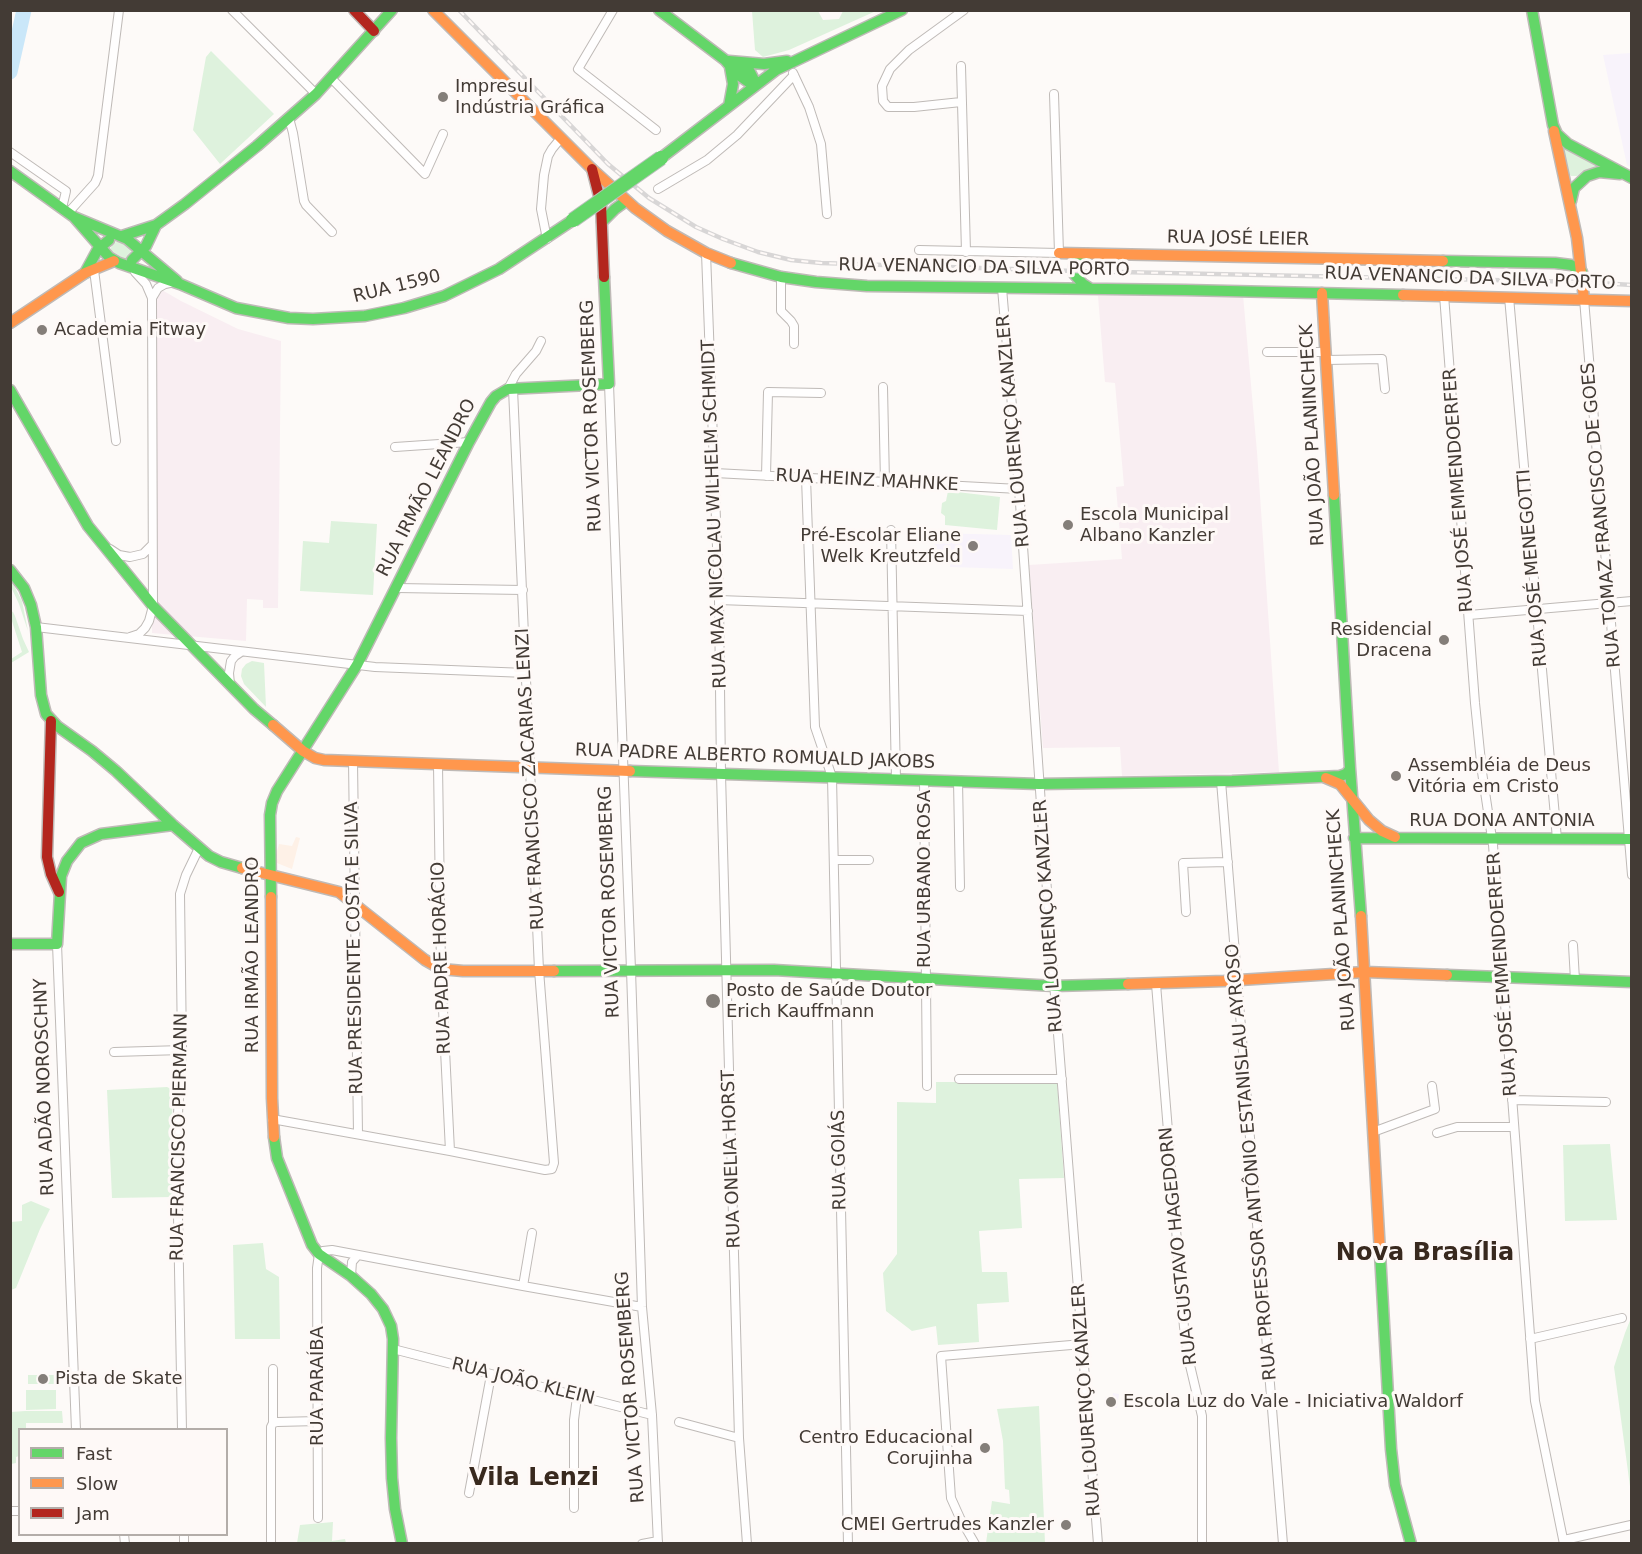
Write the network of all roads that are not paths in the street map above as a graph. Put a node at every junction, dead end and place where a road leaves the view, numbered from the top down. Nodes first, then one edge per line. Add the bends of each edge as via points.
1 (119, 10) edge
2 (232, 10) edge
3 (354, 10) edge
4 (392, 10) edge
5 (433, 10) edge
6 (613, 10) edge
7 (659, 10) edge
8 (902, 10) edge
9 (964, 10) edge
10 (1532, 10) edge
11 (374, 31) junction
12 (728, 63) junction
13 (792, 66) junction
14 (961, 66) dead end
15 (331, 78) junction
16 (755, 85) junction
17 (316, 94) junction
18 (1054, 94) dead end
19 (961, 102) junction
20 (729, 106) junction
21 (289, 118) junction
22 (1553, 126) junction
23 (656, 130) dead end
24 (443, 134) dead end
25 (561, 138) junction
26 (10, 152) edge
27 (592, 170) junction
28 (10, 171) edge
29 (1563, 175) junction
30 (1628, 176) edge
31 (1581, 180) junction
32 (658, 189) dead end
33 (627, 201) junction
34 (1570, 205) junction
35 (68, 213) junction
36 (827, 214) dead end
37 (602, 222) junction
38 (156, 225) junction
39 (332, 232) dead end
40 (1577, 238) junction
41 (547, 239) junction
42 (123, 250) junction
43 (919, 250) dead end
44 (966, 252) junction
45 (706, 253) junction
46 (1059, 253) junction
47 (1090, 254) junction
48 (1555, 263) junction
49 (1074, 270) junction
50 (90, 271) junction
51 (781, 277) junction
52 (1583, 278) junction
53 (180, 284) junction
54 (1002, 288) junction
55 (1058, 288) junction
56 (1091, 289) junction
57 (1322, 293) junction
58 (1444, 295) junction
59 (1509, 297) junction
60 (152, 298) junction
61 (1578, 299) junction
62 (1601, 299) junction
63 (1632, 301) edge
64 (10, 323) edge
65 (541, 341) dead end
66 (794, 344) dead end
67 (1267, 352) dead end
68 (1326, 356) junction
69 (609, 384) junction
70 (883, 387) dead end
71 (511, 389) junction
72 (1385, 389) dead end
73 (10, 390) edge
74 (821, 393) dead end
75 (116, 441) dead end
76 (469, 442) junction
77 (395, 447) dead end
78 (714, 473) junction
79 (766, 476) junction
80 (806, 478) junction
81 (885, 483) junction
82 (1019, 489) junction
83 (891, 530) dead end
84 (103, 545) junction
85 (152, 546) junction
86 (10, 570) edge
87 (397, 588) junction
88 (523, 590) junction
89 (719, 600) junction
90 (1632, 601) edge
91 (811, 603) junction
92 (1610, 603) junction
93 (153, 606) junction
94 (893, 606) junction
95 (1536, 609) junction
96 (1028, 611) junction
97 (1469, 615) junction
98 (36, 627) junction
99 (127, 638) junction
100 (192, 646) junction
101 (241, 652) junction
102 (357, 665) junction
103 (526, 673) junction
104 (230, 685) junction
105 (51, 721) junction
106 (303, 751) junction
107 (352, 761) junction
108 (438, 765) junction
109 (530, 768) junction
110 (1350, 769) junction
111 (623, 771) junction
112 (722, 774) junction
113 (832, 777) junction
114 (1323, 777) junction
115 (896, 779) junction
116 (924, 780) junction
117 (958, 781) junction
118 (1221, 781) junction
119 (1039, 784) junction
120 (1352, 798) junction
121 (173, 825) junction
122 (1354, 838) junction
123 (1397, 838) junction
124 (1492, 839) junction
125 (1557, 839) junction
126 (1631, 839) edge
127 (199, 848) junction
128 (834, 860) junction
129 (869, 860) dead end
130 (1228, 862) junction
131 (48, 865) junction
132 (63, 868) junction
133 (270, 875) junction
134 (1632, 875) edge
135 (960, 887) dead end
136 (59, 892) junction
137 (354, 903) junction
138 (1186, 912) dead end
139 (10, 944) edge
140 (57, 944) junction
141 (1574, 945) dead end
142 (441, 969) junction
143 (539, 970) junction
144 (632, 970) junction
145 (727, 970) junction
146 (1365, 972) junction
147 (837, 974) junction
148 (1504, 977) junction
149 (926, 978) junction
150 (1575, 980) junction
151 (1238, 981) junction
152 (1632, 982) edge
153 (1156, 984) junction
154 (1054, 986) junction
155 (182, 1050) junction
156 (114, 1052) dead end
157 (959, 1079) dead end
158 (1062, 1079) junction
159 (927, 1086) dead end
160 (1432, 1086) dead end
161 (1512, 1100) junction
162 (1606, 1102) dead end
163 (272, 1119) junction
164 (1514, 1127) junction
165 (1372, 1132) junction
166 (1437, 1133) dead end
167 (358, 1134) junction
168 (450, 1151) junction
169 (532, 1233) dead end
170 (319, 1254) junction
171 (358, 1255) junction
172 (351, 1276) junction
173 (523, 1286) junction
174 (642, 1307) junction
175 (1622, 1318) dead end
176 (1530, 1339) junction
177 (1083, 1344) junction
178 (393, 1349) junction
179 (273, 1369) dead end
180 (491, 1375) junction
181 (577, 1397) junction
182 (652, 1415) junction
183 (318, 1421) junction
184 (680, 1422) dead end
185 (273, 1423) junction
186 (75, 1428) edge
187 (182, 1428) edge
188 (739, 1438) junction
189 (469, 1493) dead end
190 (574, 1508) dead end
191 (318, 1518) dead end
192 (1631, 1525) edge
193 (658, 1542) edge
194 (1564, 1542) edge
195 (271, 1544) edge
196 (402, 1544) edge
197 (642, 1544) edge
198 (747, 1544) edge
199 (848, 1544) edge
200 (975, 1544) edge
201 (1098, 1544) edge
202 (1202, 1544) edge
203 (1283, 1544) edge
204 (1411, 1544) edge

1 - 35 street via 98,176
2 - 17 street
3 - 11 main road
4 - 11 main road
5 - 25 main road, RUA VENANCIO DA SILVA PORTO
6 - 23 street via 578,69
7 - 12 main road
8 - 13 main road
9 - 19 street via 909,50 890,69 882,86 883,101 888,107
10 - 22 main road
11 - 15 main road
12 - 13 main road
12 - 16 main road via 741,78
12 - 20 main road via 733,84
13 - 16 main road, RUA 1590
13 - 32 street via 737,135 707,160
13 - 36 street via 821,144
14 - 19 street
15 - 17 main road
15 - 24 street via 424,174
16 - 20 main road, RUA 1590
17 - 21 main road
18 - 46 street
19 - 44 street
20 - 41 main road, RUA 1590, bridge
21 - 38 main road
21 - 39 street via 304,201
22 - 29 main road
22 - 30 main road via 1568,144
25 - 27 main road, RUA VENANCIO DA SILVA PORTO
25 - 41 street via 552,149 544,175 541,209
26 - 35 street via 66,191
27 - 33 main road, RUA VENANCIO DA SILVA PORTO
27 - 37 main road, RUA VICTOR ROSEMBERG
28 - 35 main road
29 - 31 main road via 1571,181
29 - 34 main road
30 - 31 main road via 1599,172
31 - 34 main road via 1572,192
33 - 37 main road
33 - 45 main road, RUA VENANCIO DA SILVA PORTO via 667,231
34 - 40 main road
35 - 42 main road
35 - 42 main road
37 - 69 main road, RUA VICTOR ROSEMBERG
38 - 42 main road
38 - 42 main road
40 - 48 main road via 1570,255
40 - 52 main road
41 - 53 main road, RUA 1590 via 499,269 444,296 348,318 289,318 257,313
42 - 50 main road
42 - 50 main road
42 - 53 main road via 163,279
42 - 53 main road via 163,268
42 - 60 street
43 - 44 street, RUA JOSÉ LEIER
44 - 46 street, RUA JOSÉ LEIER
45 - 51 main road, RUA VENANCIO DA SILVA PORTO
45 - 78 street, RUA MAX NICOLAU WILHELM SCHMIDT
46 - 47 main road, RUA JOSÉ LEIER
46 - 49 main road
47 - 48 main road, RUA JOSÉ LEIER
47 - 49 main road via 1078,258
48 - 52 main road, RUA JOSÉ LEIER via 1571,265
49 - 55 main road
49 - 56 main road via 1083,285
50 - 64 main road
50 - 75 street
51 - 54 main road, RUA VENANCIO DA SILVA PORTO via 867,286
51 - 66 street via 781,311 794,326
52 - 61 main road
52 - 62 main road via 1594,296
53 - 60 street via 161,285
54 - 55 main road, RUA VENANCIO DA SILVA PORTO
54 - 82 street, RUA LOURENÇO KANZLER
55 - 56 main road, RUA VENANCIO DA SILVA PORTO
56 - 57 main road, RUA VENANCIO DA SILVA PORTO
57 - 58 main road, RUA VENANCIO DA SILVA PORTO
57 - 68 main road, RUA JOÃO PLANINCHECK
58 - 59 main road, RUA VENANCIO DA SILVA PORTO
58 - 97 street, RUA JOSÉ EMMENDOERFER
59 - 61 main road, RUA VENANCIO DA SILVA PORTO
59 - 95 street, RUA JOSÉ MENEGOTTI
60 - 85 street
61 - 62 main road, RUA VENANCIO DA SILVA PORTO
61 - 92 street, RUA TOMAZ FRANCISCO DE GOES
62 - 63 main road, RUA VENANCIO DA SILVA PORTO
65 - 71 street, RUA IRMÃO LEANDRO via 513,378
67 - 68 street
68 - 72 street via 1382,359
68 - 110 main road, RUA JOÃO PLANINCHECK
69 - 71 main road
69 - 111 street, RUA VICTOR ROSEMBERG
70 - 81 street
71 - 76 main road, RUA IRMÃO LEANDRO via 491,402
71 - 88 street, RUA FRANCISCO ZACARIAS LENZI
73 - 84 main road, RUA PADRE ALBERTO ROMUALD JAKOBS via 88,526
74 - 79 street via 768,392
76 - 77 street
76 - 87 main road, RUA IRMÃO LEANDRO
78 - 79 street, RUA HEINZ MAHNKE
78 - 89 street, RUA MAX NICOLAU WILHELM SCHMIDT
79 - 80 street, RUA HEINZ MAHNKE
80 - 81 street, RUA HEINZ MAHNKE
80 - 91 street, RUA GOIÁS
81 - 82 street, RUA HEINZ MAHNKE
82 - 96 street, RUA LOURENÇO KANZLER
83 - 94 street
84 - 85 street via 118,555 130,557 143,554
84 - 93 main road, RUA PADRE ALBERTO ROMUALD JAKOBS
85 - 93 street
86 - 98 main road via 24,588
87 - 88 street
87 - 102 main road, RUA IRMÃO LEANDRO
88 - 103 street, RUA FRANCISCO ZACARIAS LENZI
89 - 91 street
89 - 112 street, RUA MAX NICOLAU WILHELM SCHMIDT
90 - 92 street
91 - 94 street
91 - 113 street, RUA GOIÁS via 815,727
92 - 95 street
92 - 126 street, RUA TOMAZ FRANCISCO DE GOES
93 - 99 street via 145,628
93 - 100 main road, RUA PADRE ALBERTO ROMUALD JAKOBS
94 - 96 street
94 - 115 street
95 - 97 street
95 - 125 street, RUA JOSÉ MENEGOTTI
96 - 119 street, RUA LOURENÇO KANZLER
97 - 124 street, RUA JOSÉ EMMENDOERFER via 1480,760
98 - 99 street
98 - 105 main road via 41,695
99 - 100 street
100 - 101 street
100 - 104 main road, RUA PADRE ALBERTO ROMUALD JAKOBS
101 - 102 street
101 - 104 street via 229,667
102 - 103 street
102 - 106 main road, RUA IRMÃO LEANDRO
103 - 109 street, RUA FRANCISCO ZACARIAS LENZI
104 - 106 main road, RUA PADRE ALBERTO ROMUALD JAKOBS
105 - 121 main road via 116,771
105 - 131 main road
106 - 107 main road, RUA PADRE ALBERTO ROMUALD JAKOBS via 319,759
106 - 133 main road, RUA IRMÃO LEANDRO via 272,802
107 - 108 main road, RUA PADRE ALBERTO ROMUALD JAKOBS
107 - 137 street, RUA PRESIDENTE COSTA E SILVA
108 - 109 main road, RUA PADRE ALBERTO ROMUALD JAKOBS
108 - 142 street, RUA PADRE HORÁCIO
109 - 111 main road, RUA PADRE ALBERTO ROMUALD JAKOBS
109 - 143 street, RUA FRANCISCO ZACARIAS LENZI
110 - 114 main road, RUA PADRE ALBERTO ROMUALD JAKOBS via 1340,777
110 - 120 main road, RUA JOÃO PLANINCHECK
111 - 112 main road, RUA PADRE ALBERTO ROMUALD JAKOBS
111 - 144 street, RUA VICTOR ROSEMBERG
112 - 113 main road, RUA PADRE ALBERTO ROMUALD JAKOBS
112 - 145 street, RUA ONELIA HORST
113 - 115 main road, RUA PADRE ALBERTO ROMUALD JAKOBS
113 - 128 street, RUA GOIÁS
114 - 118 main road, RUA PADRE ALBERTO ROMUALD JAKOBS
114 - 120 main road via 1340,784
115 - 116 main road, RUA PADRE ALBERTO ROMUALD JAKOBS
116 - 117 main road, RUA PADRE ALBERTO ROMUALD JAKOBS
116 - 149 street, RUA URBANO ROSA
117 - 119 main road, RUA PADRE ALBERTO ROMUALD JAKOBS
117 - 135 street
118 - 119 main road, RUA PADRE ALBERTO ROMUALD JAKOBS
118 - 130 street, RUA PROFESSOR ANTÔNIO ESTANISLAU AYROSO
119 - 154 street, RUA LOURENÇO KANZLER
120 - 122 main road, RUA JOÃO PLANINCHECK
120 - 123 main road, RUA DONA ANTONIA via 1373,824
121 - 127 main road
121 - 132 main road, RUA ADÃO NOROSCHNY via 90,838 73,851
122 - 123 main road
122 - 146 main road, RUA JOÃO PLANINCHECK
123 - 124 main road, RUA DONA ANTONIA
124 - 125 main road, RUA DONA ANTONIA
124 - 148 street, RUA JOSÉ EMMENDOERFER
125 - 126 main road, RUA DONA ANTONIA
126 - 134 street, RUA TOMAZ FRANCISCO DE GOES
127 - 133 main road via 221,862
127 - 155 street, RUA FRANCISCO PIERMANN via 180,894
128 - 129 street
128 - 147 street, RUA GOIÁS
130 - 138 street via 1183,863
130 - 151 street, RUA PROFESSOR ANTÔNIO ESTANISLAU AYROSO
131 - 132 main road via 55,870
131 - 136 main road
132 - 136 main road, RUA ADÃO NOROSCHNY
133 - 137 main road via 339,892
133 - 163 main road, RUA IRMÃO LEANDRO
136 - 140 main road, RUA ADÃO NOROSCHNY
137 - 142 main road
137 - 167 street, RUA PRESIDENTE COSTA E SILVA
139 - 140 main road
140 - 186 street, RUA ADÃO NOROSCHNY
141 - 150 street
142 - 143 main road
142 - 168 street, RUA PADRE HORÁCIO
143 - 144 main road
143 - 168 street, RUA FRANCISCO ZACARIAS LENZI via 552,1168 545,1170
144 - 145 main road
144 - 174 street, RUA VICTOR ROSEMBERG
145 - 147 main road
145 - 188 street, RUA ONELIA HORST
146 - 148 main road
146 - 151 main road
146 - 165 main road, RUA JOÃO PLANINCHECK
147 - 149 main road
147 - 199 street, RUA GOIÁS
148 - 150 main road
148 - 161 street, RUA JOSÉ EMMENDOERFER
149 - 154 main road
149 - 159 street, RUA URBANO ROSA
150 - 152 main road
151 - 153 main road
151 - 203 street, RUA PROFESSOR ANTÔNIO ESTANISLAU AYROSO
153 - 154 main road
153 - 202 street, RUA GUSTAVO HAGEDORN via 1184,1327 1202,1416
154 - 158 street, RUA LOURENÇO KANZLER
155 - 156 street
155 - 187 street, RUA FRANCISCO PIERMANN via 177,1129
157 - 158 street
158 - 177 street, RUA LOURENÇO KANZLER
160 - 165 street via 1435,1109
161 - 162 street
161 - 164 street, RUA JOSÉ EMMENDOERFER
163 - 167 street
163 - 170 main road, RUA IRMÃO LEANDRO via 277,1158
164 - 166 street via 1457,1127
164 - 176 street, RUA JOSÉ EMMENDOERFER
165 - 204 main road, RUA JOÃO PLANINCHECK via 1392,1467
167 - 168 street
169 - 173 street
170 - 171 street via 328,1249
170 - 172 main road, RUA IRMÃO LEANDRO
170 - 183 street, RUA PARAÍBA
171 - 172 street via 352,1262
171 - 173 street
172 - 178 main road, RUA IRMÃO LEANDRO via 386,1315 393,1333
173 - 174 street
174 - 182 street, RUA VICTOR ROSEMBERG
175 - 176 street
176 - 194 street, RUA JOSÉ EMMENDOERFER via 1535,1401
177 - 200 street via 941,1356 951,1498
177 - 201 street, RUA LOURENÇO KANZLER
178 - 180 street, RUA JOÃO KLEIN
178 - 196 main road, RUA IRMÃO LEANDRO via 392,1478
179 - 185 street
180 - 181 street, RUA JOÃO KLEIN
180 - 189 street
181 - 182 street, RUA JOÃO KLEIN
181 - 190 street
182 - 193 street, RUA VICTOR ROSEMBERG
183 - 185 street
183 - 191 street, RUA PARAÍBA
184 - 188 street
185 - 195 street
188 - 198 street, RUA ONELIA HORST
192 - 194 street
193 - 197 street

